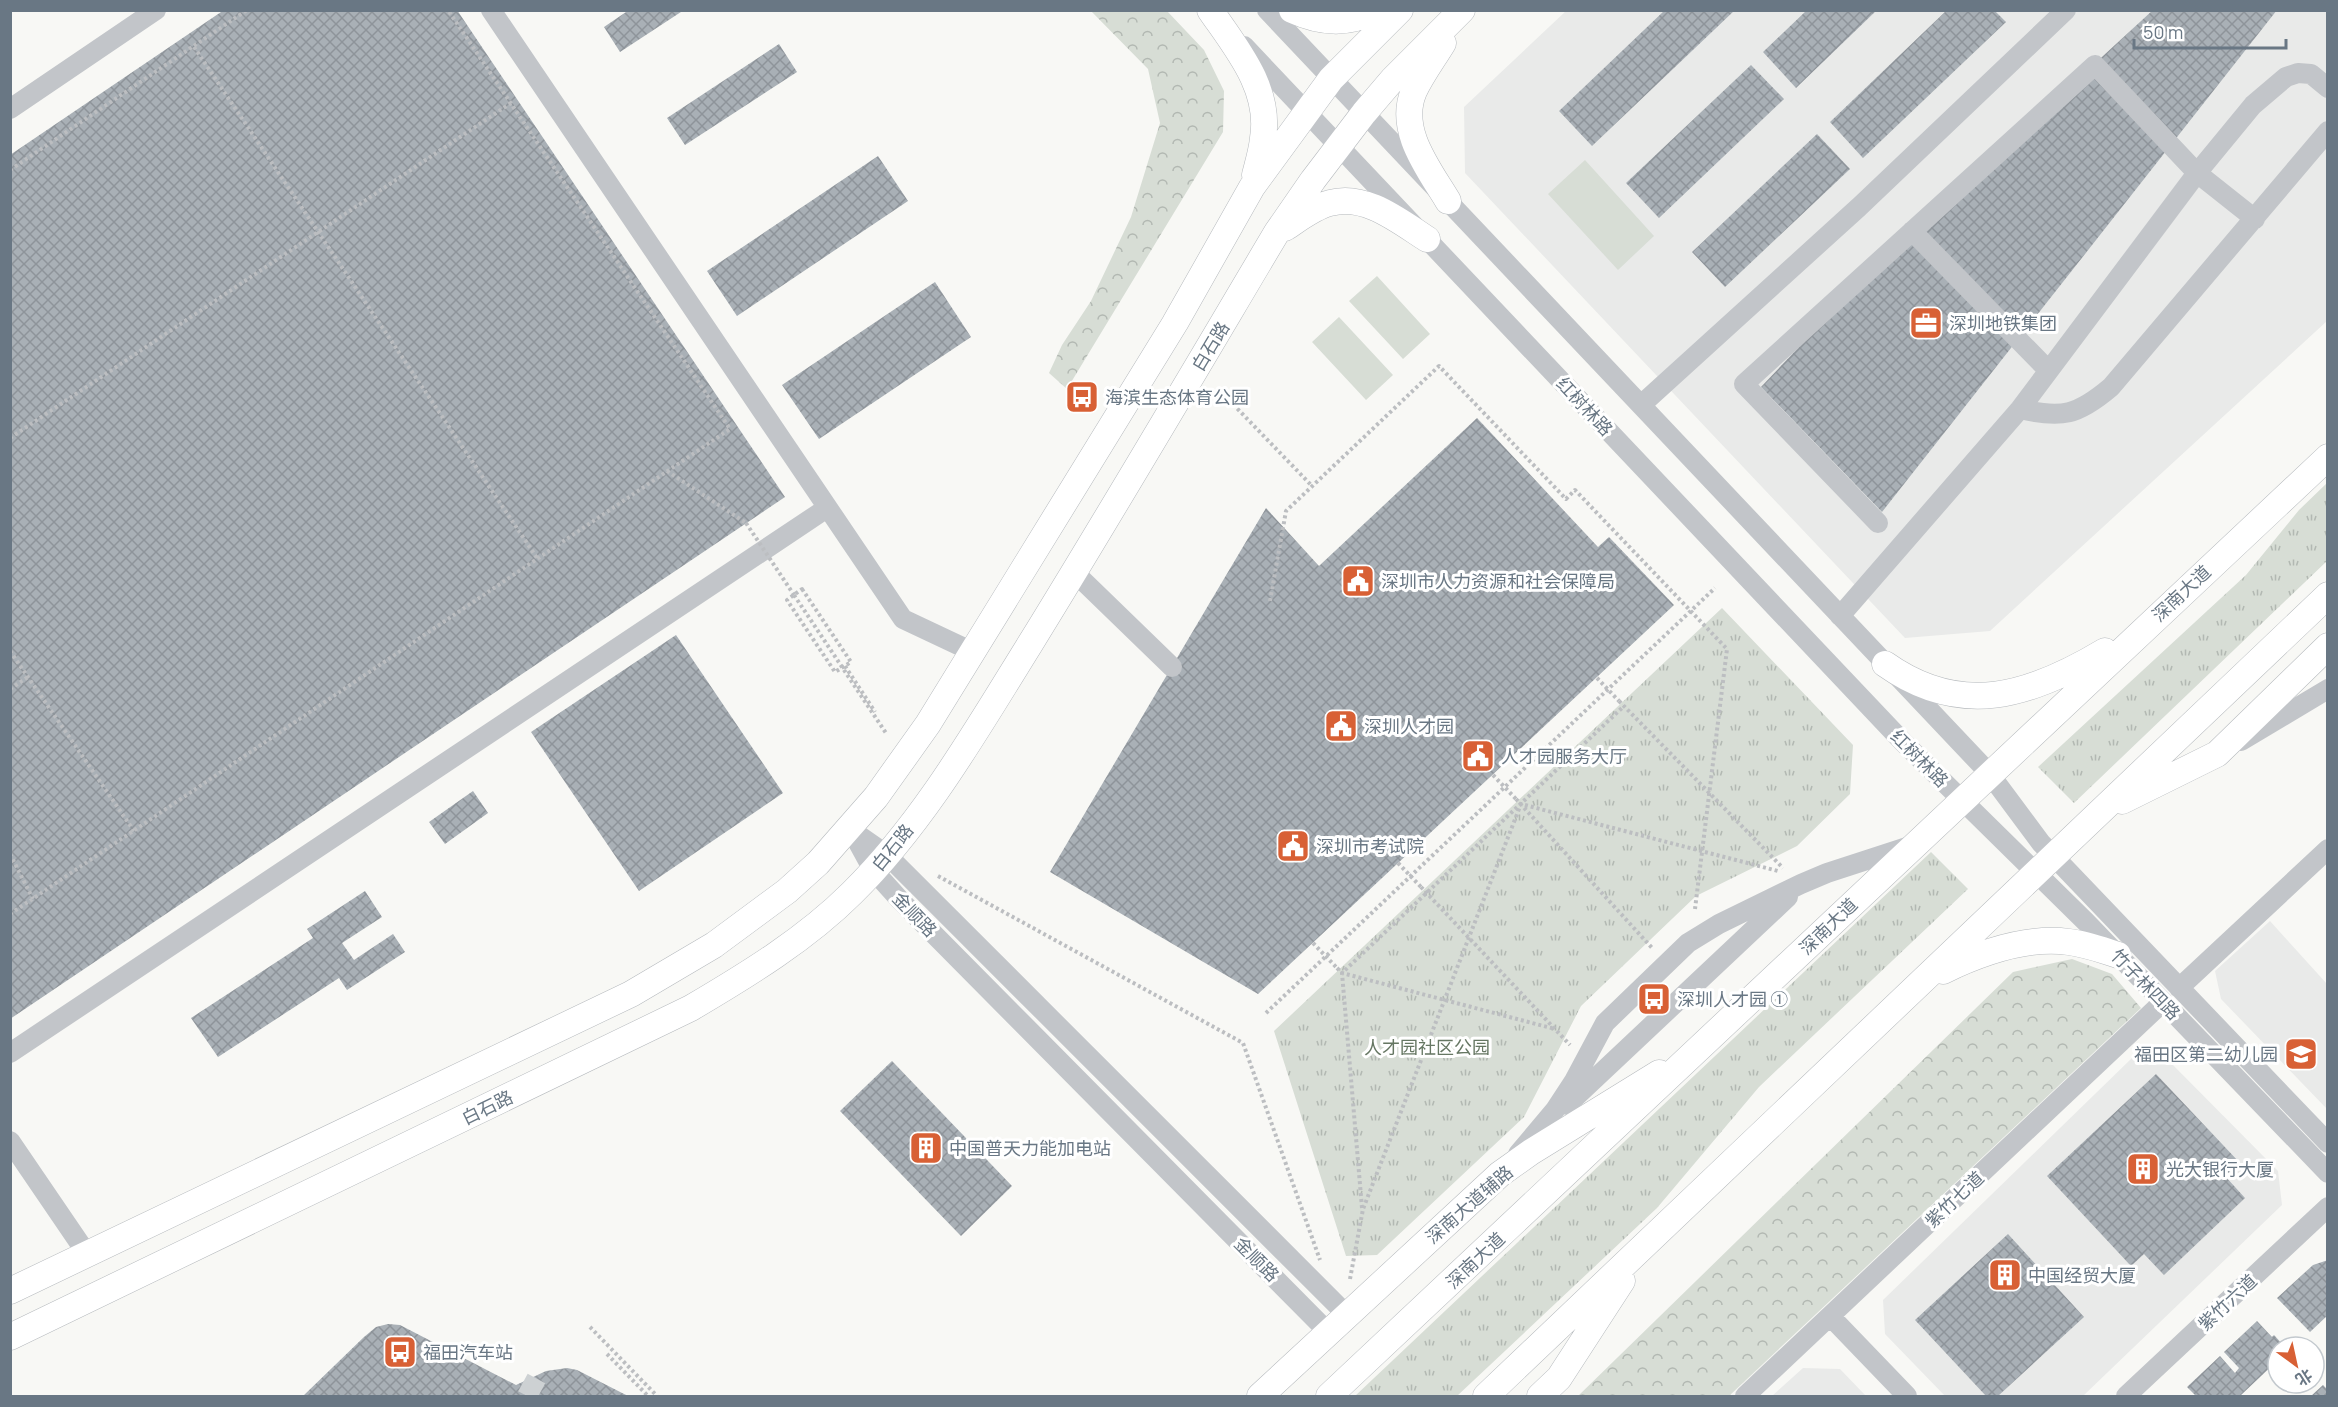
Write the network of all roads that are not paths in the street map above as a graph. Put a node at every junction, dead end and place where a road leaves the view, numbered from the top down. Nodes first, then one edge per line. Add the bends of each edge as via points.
1 (156, 10) edge
2 (491, 10) edge
3 (1211, 10) edge
4 (1267, 10) edge
5 (1292, 10) edge
6 (1376, 10) edge
7 (1400, 10) edge
8 (1462, 10) edge
9 (2066, 10) edge
10 (1331, 79) junction
11 (2328, 88) edge
12 (10, 109) edge
13 (1305, 112) junction
14 (1364, 113) junction
15 (2328, 131) edge
16 (1338, 147) junction
17 (2197, 173) junction
18 (1252, 187) junction
19 (1448, 201) junction
20 (2255, 219) junction
21 (1912, 231) junction
22 (1277, 232) junction
23 (1427, 239) junction
24 (2048, 370) junction
25 (1641, 405) junction
26 (2020, 409) junction
27 (2328, 457) edge
28 (827, 508) junction
29 (1878, 523) dead end
30 (1074, 572) junction
31 (2328, 595) edge
32 (2170, 603) junction
33 (1840, 616) junction
34 (2328, 646) edge
35 (973, 652) junction
36 (1885, 664) junction
37 (1172, 667) dead end
38 (2328, 689) edge
39 (2217, 754) junction
40 (1989, 773) junction
41 (1962, 799) junction
42 (2098, 813) junction
43 (850, 828) junction
44 (1913, 845) junction
45 (2328, 849) edge
46 (880, 862) junction
47 (2045, 865) junction
48 (1801, 884) junction
49 (981, 949) junction
50 (2118, 955) junction
51 (962, 962) junction
52 (1929, 977) junction
53 (2179, 988) junction
54 (2163, 1002) junction
55 (1705, 1045) junction
56 (10, 1053) edge
57 (1143, 1111) junction
58 (1127, 1128) junction
59 (1536, 1134) junction
60 (10, 1141) edge
61 (2328, 1143) edge
62 (2328, 1173) edge
63 (1500, 1174) junction
64 (2328, 1207) edge
65 (1645, 1246) junction
66 (87, 1254) junction
67 (10, 1291) edge
68 (1347, 1314) junction
69 (1830, 1316) junction
70 (1328, 1332) junction
71 (10, 1337) edge
72 (1260, 1396) edge
73 (1329, 1396) edge
74 (1486, 1396) edge
75 (1540, 1396) edge
76 (1745, 1396) edge
77 (1907, 1396) edge
78 (2126, 1396) edge

1 - 12 street
2 - 28 street
3 - 13 street, 红树林路
3 - 18 main road via 1253,74 1261,97 1264,137
4 - 10 street
5 - 6 main road via 1324,21 1346,21
7 - 10 main road
8 - 14 main road, 白石路
8 - 19 main road via 1410,103 1416,147
9 - 25 street via 1859,207
10 - 13 main road
10 - 14 street
11 - 17 street via 2311,74 2286,77 2253,105
13 - 16 street, 红树林路
13 - 18 main road
14 - 16 main road, 白石路
14 - 19 street
15 - 20 street
16 - 22 main road, 白石路
16 - 23 street, 红树林路
17 - 20 street
17 - 21 street via 2095,65
17 - 24 street
18 - 35 main road via 1175,323
19 - 25 street
20 - 26 street via 2096,400 2065,414 2047,416
21 - 24 street
21 - 29 street via 1744,384
22 - 23 main road via 1316,208 1343,201 1377,209
22 - 30 main road, 白石路
23 - 41 street, 红树林路
24 - 26 street
25 - 33 street
26 - 33 street
27 - 32 main road, 深南大道
28 - 35 street via 903,620
28 - 56 street
30 - 37 street
30 - 46 main road, 白石路 via 953,765
31 - 42 main road
32 - 36 main road via 2085,663 2009,692 1950,694 1924,687
32 - 40 main road, 深南大道
33 - 36 street
34 - 39 main road
35 - 43 main road via 904,760
36 - 40 street
38 - 39 street
39 - 42 main road
40 - 41 main road, 深南大道
40 - 47 street, 竹子林四路 via 2031,830
41 - 44 main road, 深南大道
41 - 47 street, 竹子林四路
42 - 47 main road
43 - 46 street, 金顺路
43 - 66 main road via 818,863 752,919 631,994
44 - 48 street
44 - 55 main road, 深南大道
45 - 53 street
46 - 49 street, 金顺路
46 - 51 street, 金顺路
46 - 71 main road, 白石路 via 813,927 733,984 691,1008
47 - 50 street, 竹子林四路
47 - 52 main road
47 - 53 street, 竹子林四路
48 - 59 street
48 - 59 street via 1719,924 1688,943 1664,965 1605,1023 1574,1081
49 - 51 street
49 - 57 street, 金顺路
50 - 52 main road via 2068,942 2047,941 1996,950
50 - 54 street, 竹子林四路
51 - 58 street, 金顺路
52 - 65 main road
53 - 61 street, 竹子林四路
54 - 62 street, 竹子林四路
54 - 69 street, 紫竹七道
55 - 63 main road, 深南大道辅路
55 - 73 main road, 深南大道
57 - 58 street
57 - 68 street, 金顺路
58 - 70 street, 金顺路
59 - 63 street
60 - 66 street
63 - 68 main road, 深南大道辅路
64 - 78 street, 紫竹六道
65 - 74 main road
65 - 75 main road via 1559,1378
66 - 67 main road
68 - 70 main road, 深南大道辅路
69 - 76 street, 紫竹七道
69 - 77 street
70 - 72 main road, 深南大道辅路

